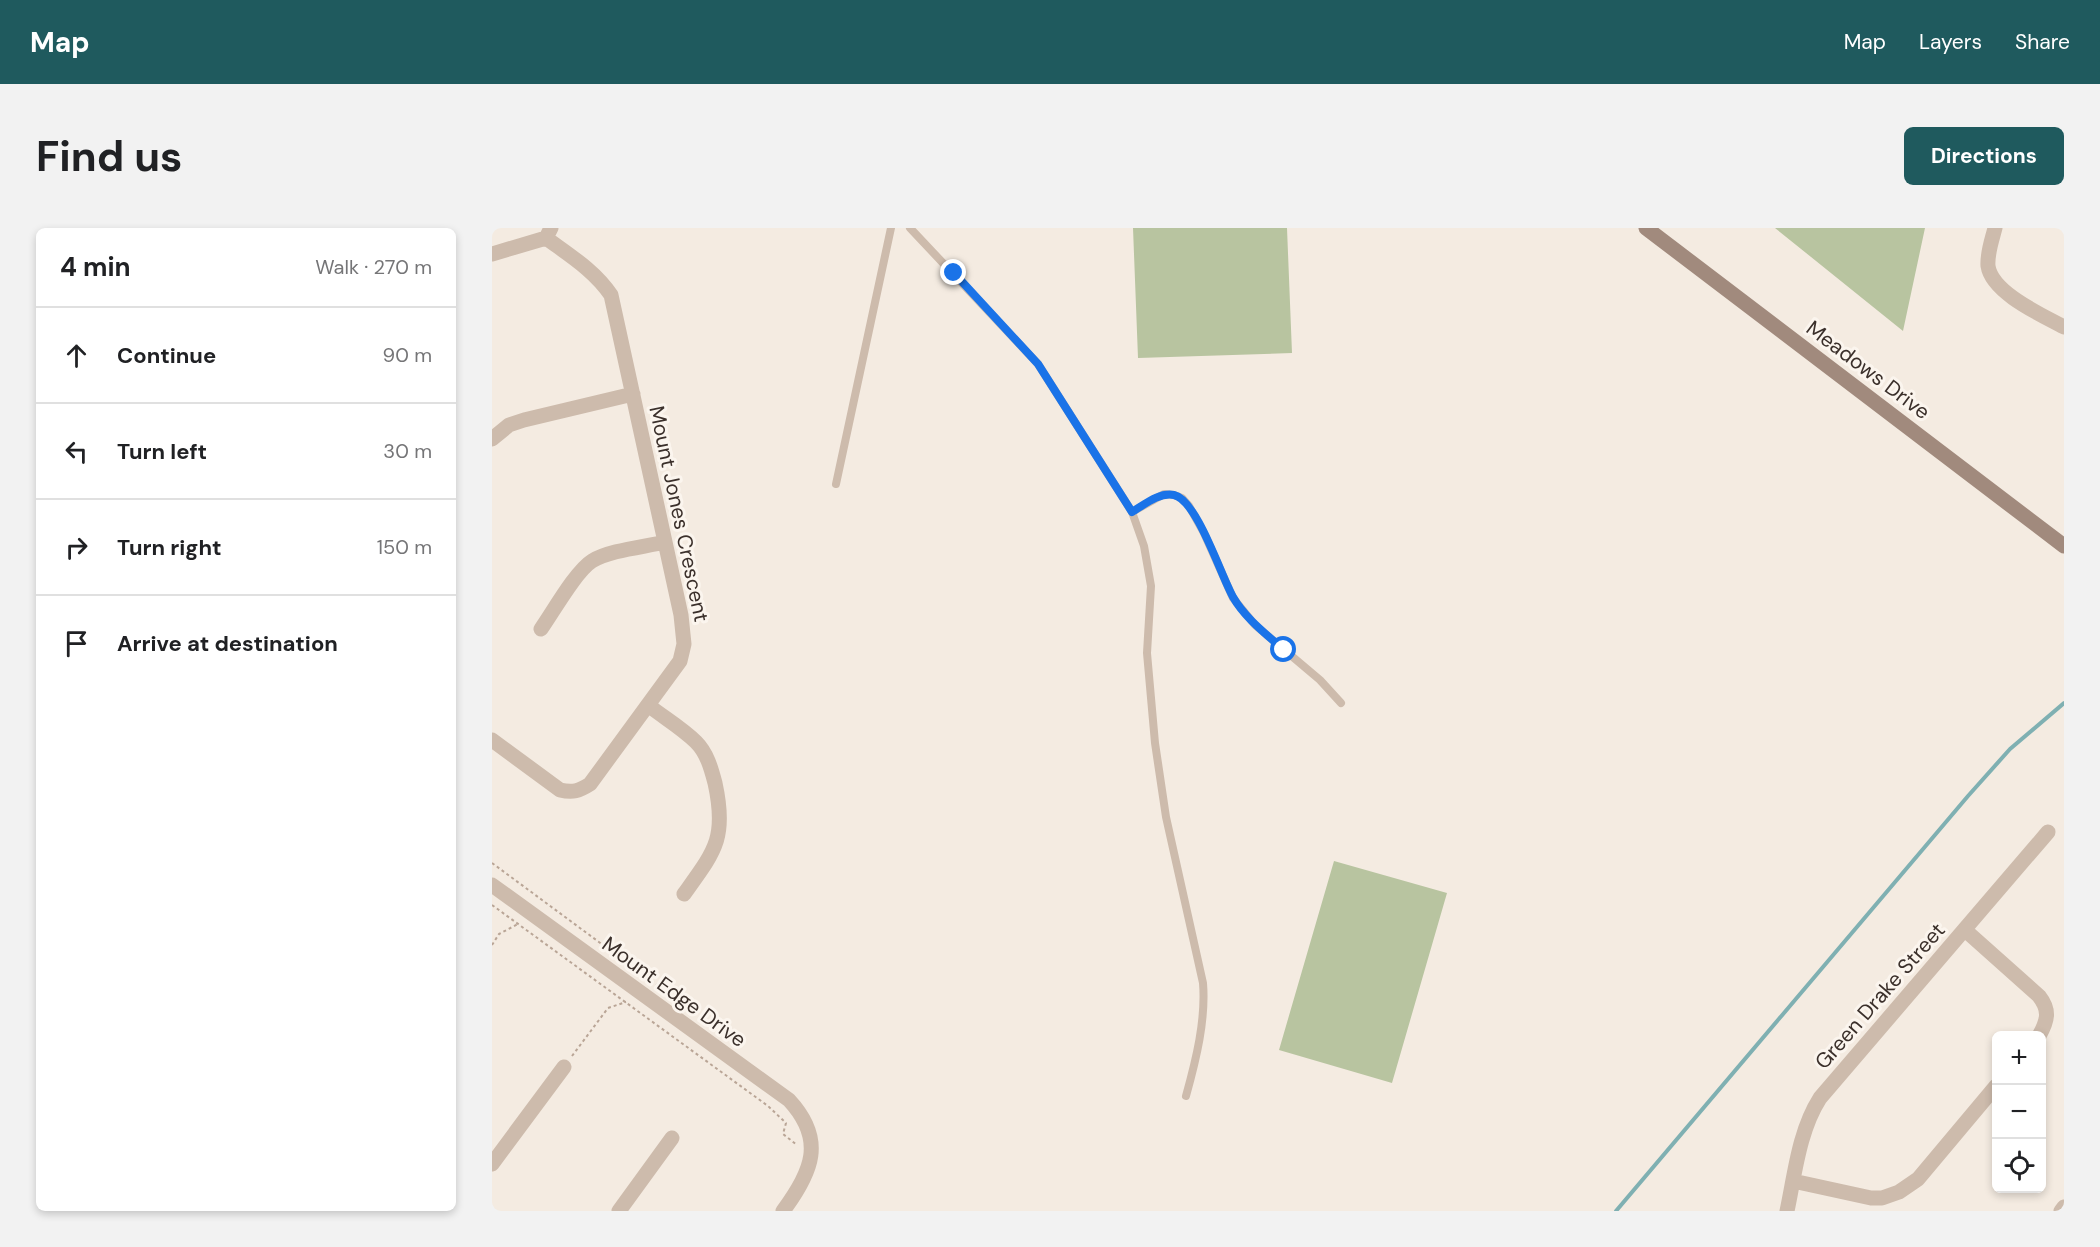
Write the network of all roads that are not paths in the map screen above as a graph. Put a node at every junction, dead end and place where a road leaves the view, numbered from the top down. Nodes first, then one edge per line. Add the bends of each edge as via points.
1 (891, 228) edge
2 (909, 228) edge
3 (1646, 228) edge
4 (1995, 228) edge
5 (548, 233) edge
6 (492, 254) edge
7 (2064, 327) edge
8 (633, 394) junction
9 (492, 439) edge
10 (836, 484) dead end
11 (1132, 512) junction
12 (665, 542) junction
13 (2064, 546) edge
14 (541, 629) dead end
15 (1341, 703) dead end
16 (648, 705) junction
17 (492, 740) edge
18 (2048, 832) dead end
19 (492, 885) edge
20 (684, 894) dead end
21 (1965, 930) junction
22 (2041, 1031) edge
23 (564, 1067) road end
24 (1992, 1091) edge
25 (1186, 1096) dead end
26 (672, 1138) dead end
27 (492, 1164) edge
28 (1793, 1180) junction
29 (2064, 1207) edge
30 (620, 1211) edge
31 (783, 1211) edge
32 (1787, 1211) edge
33 (2061, 1211) edge

1 - 10 lane
2 - 11 lane via 1038,364
3 - 13 street, Meadows Drive
4 - 7 street via 1988,267 1995,282
5 - 6 street
5 - 8 street, Mount Jones Crescent via 611,295
8 - 9 street, Mount Jones Crescent via 524,420 509,425
8 - 12 street, Mount Jones Crescent
11 - 15 lane via 1164,494 1182,498 1204,533 1233,598 1255,625
11 - 25 lane via 1144,546 1151,586 1147,653 1166,817 1203,982 1205,1005
12 - 14 street via 592,561
12 - 16 street, Mount Jones Crescent via 684,644 680,662
16 - 17 street, Mount Jones Crescent via 590,784 572,793 560,790
16 - 20 street via 704,752 718,798 718,840
18 - 21 street, Green Drake Street
19 - 31 street, Mount Edge Drive via 789,1100 809,1127 811,1150 797,1192
21 - 22 street via 2046,1005 2047,1016
21 - 28 street, Green Drake Street via 1820,1098 1808,1119
23 - 27 street
24 - 28 street via 1918,1179 1899,1192 1871,1198
26 - 30 street
28 - 32 street, Green Drake Street
29 - 33 street

